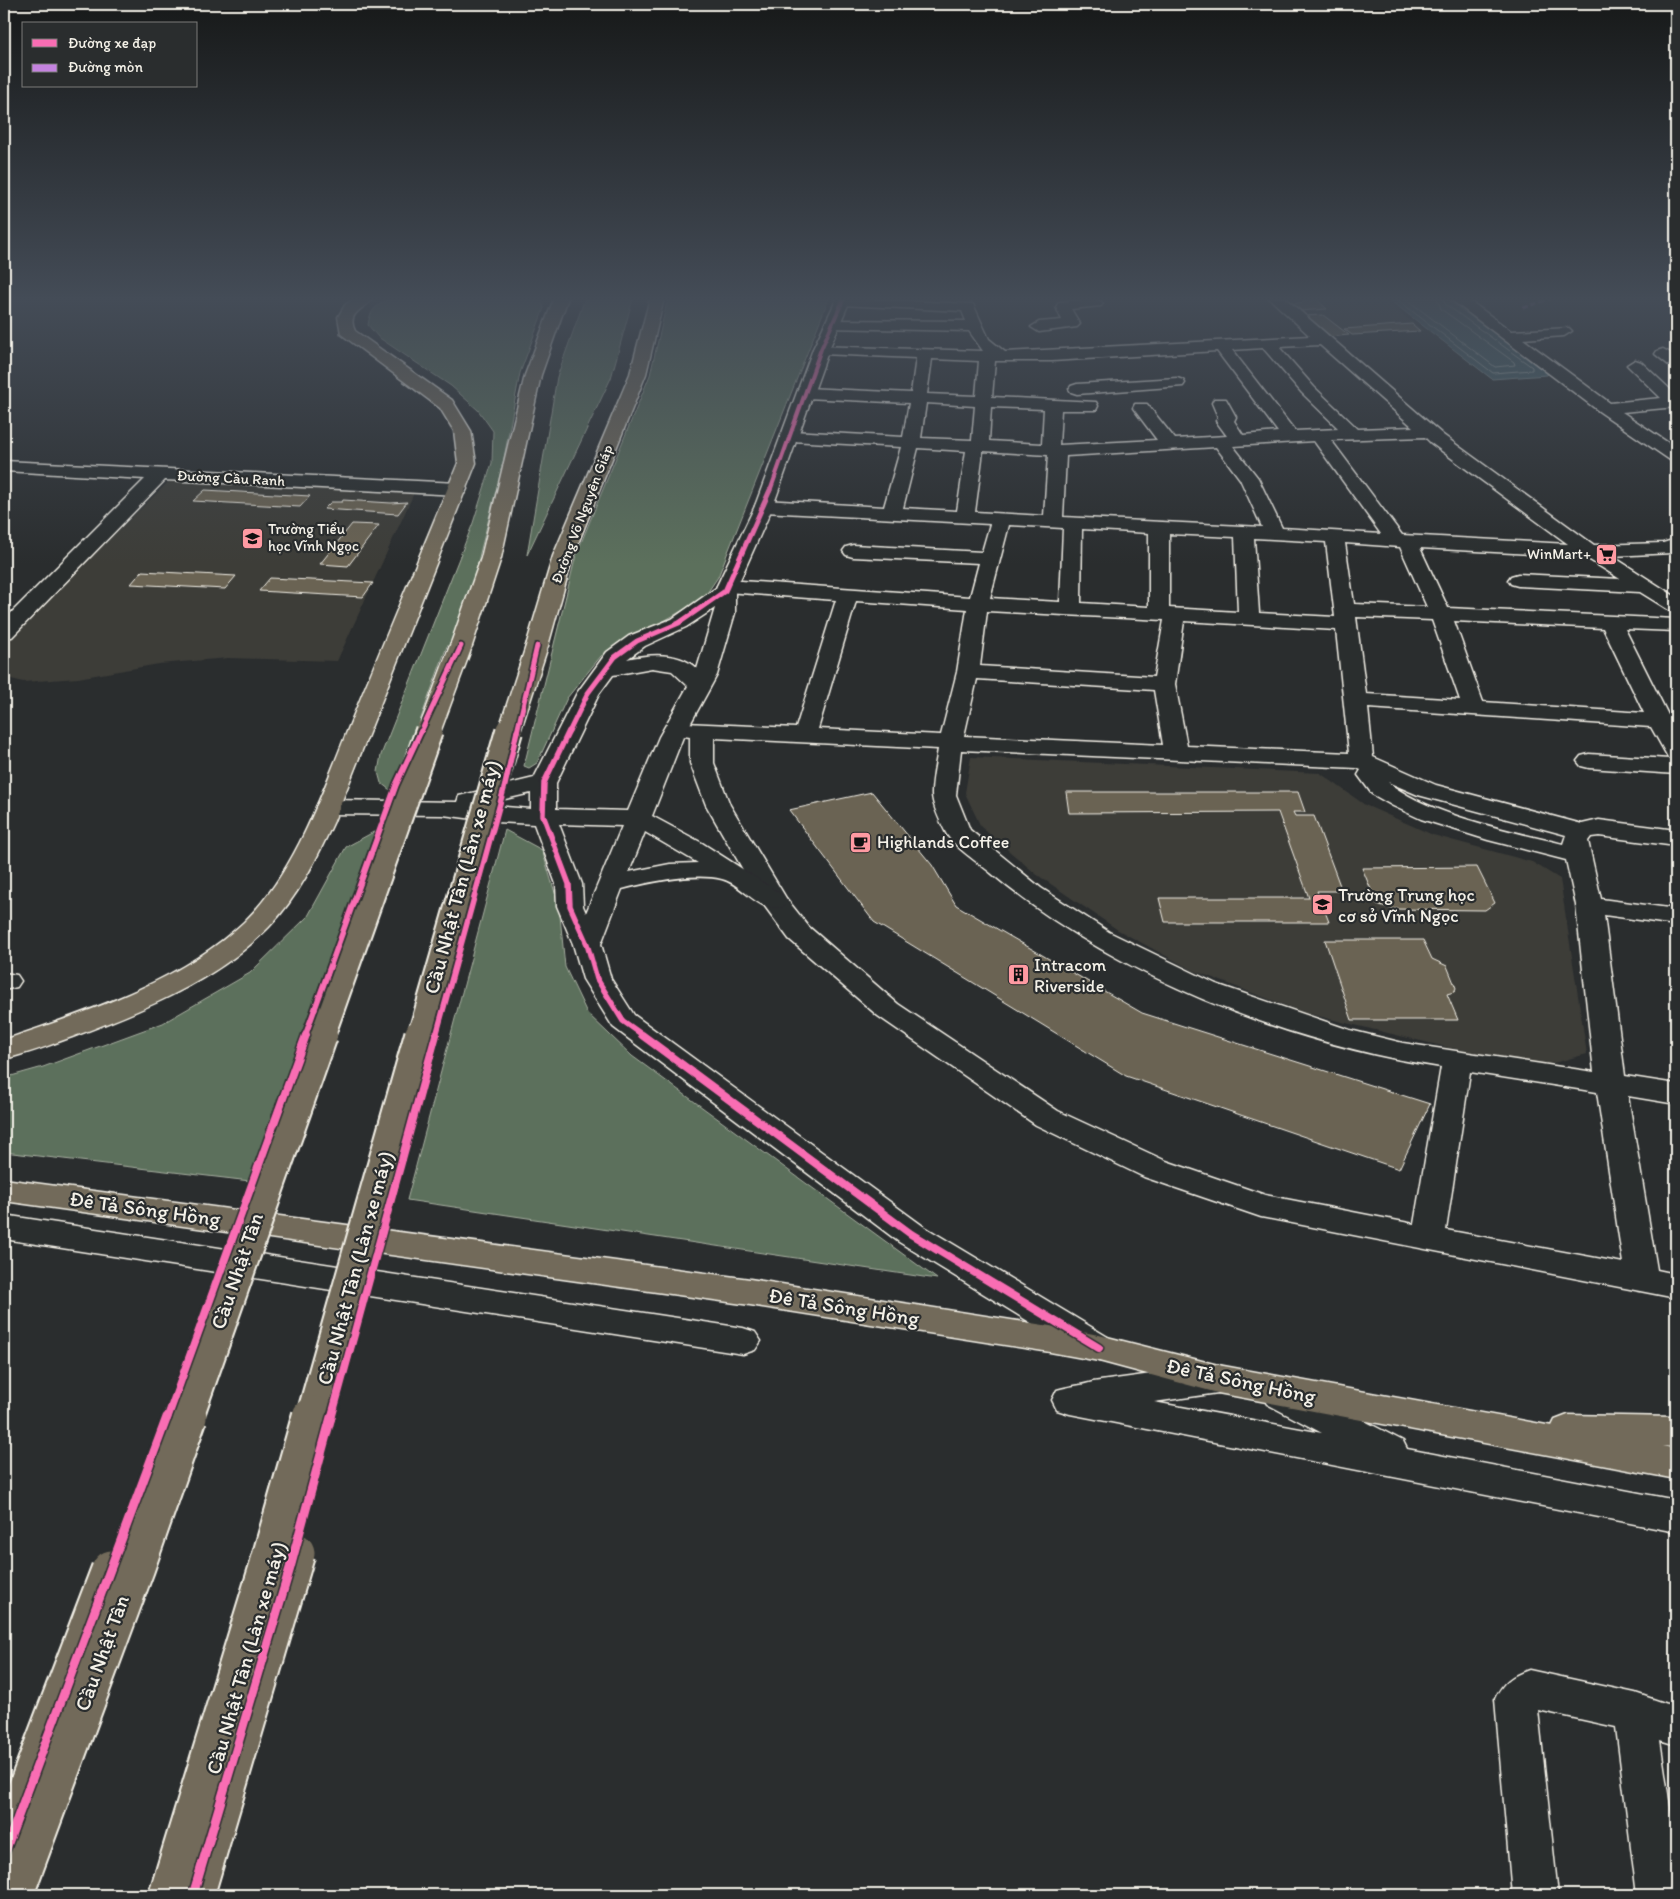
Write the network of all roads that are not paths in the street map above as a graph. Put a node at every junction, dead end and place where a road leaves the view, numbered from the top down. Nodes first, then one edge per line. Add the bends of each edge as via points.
1 (421, 387) edge
2 (530, 387) edge
3 (633, 387) edge
4 (808, 387) edge
5 (920, 387) edge
6 (986, 387) edge
7 (1117, 387) edge
8 (1252, 387) edge
9 (1305, 387) edge
10 (1376, 387) edge
11 (1577, 387) edge
12 (1658, 387) edge
13 (1077, 389) dead end
14 (806, 393) junction
15 (918, 398) junction
16 (982, 401) junction
17 (1675, 402) edge
18 (1220, 403) dead end
19 (1053, 404) junction
20 (1090, 406) dead end
21 (1141, 408) dead end
22 (1606, 408) junction
23 (1428, 432) junction
24 (1354, 434) junction
25 (1319, 435) junction
26 (791, 436) junction
27 (1291, 438) junction
28 (1230, 441) junction
29 (911, 443) junction
30 (1170, 445) junction
31 (977, 446) junction
32 (1054, 450) junction
33 (1676, 456) edge
34 (4, 466) edge
35 (160, 474) junction
36 (458, 489) junction
37 (764, 506) junction
38 (892, 513) junction
39 (965, 518) junction
40 (1001, 520) junction
41 (1053, 522) junction
42 (1073, 523) junction
43 (1159, 527) junction
44 (1244, 531) junction
45 (1275, 534) junction
46 (1335, 538) junction
47 (1403, 542) junction
48 (1676, 545) edge
49 (853, 551) dead end
50 (1590, 551) junction
51 (990, 558) junction
52 (1518, 580) dead end
53 (1644, 586) junction
54 (726, 589) junction
55 (847, 596) junction
56 (978, 604) junction
57 (1676, 606) edge
58 (1070, 609) junction
59 (1167, 614) junction
60 (1441, 615) junction
61 (1345, 617) junction
62 (1249, 619) junction
63 (1611, 623) junction
64 (1676, 625) edge
65 (4, 632) edge
66 (461, 646) junction
67 (537, 646) junction
68 (605, 670) junction
69 (968, 672) junction
70 (1164, 684) junction
71 (700, 686) junction
72 (1356, 700) junction
73 (1474, 708) junction
74 (1669, 722) edge
75 (676, 729) junction
76 (702, 731) junction
77 (805, 735) junction
78 (950, 744) junction
79 (1176, 753) junction
80 (1676, 754) edge
81 (1589, 762) dead end
82 (1366, 763) junction
83 (1676, 767) edge
84 (544, 783) junction
85 (328, 807) junction
86 (443, 808) junction
87 (543, 815) junction
88 (639, 819) junction
89 (1676, 838) edge
90 (1579, 843) junction
91 (732, 873) junction
92 (612, 884) junction
93 (774, 901) junction
94 (1589, 905) junction
95 (1676, 917) edge
96 (587, 944) junction
97 (4, 1050) edge
98 (1457, 1060) junction
99 (1611, 1085) junction
100 (1676, 1094) edge
101 (4, 1190) edge
102 (4, 1227) edge
103 (1428, 1239) junction
104 (1642, 1279) junction
105 (1676, 1286) edge
106 (742, 1341) dead end
107 (1099, 1348) junction
108 (1218, 1379) junction
109 (1270, 1388) junction
110 (1496, 1430) junction
111 (1676, 1432) edge
112 (1676, 1464) edge
113 (1417, 1466) junction
114 (1676, 1516) edge
115 (1634, 1712) junction
116 (1676, 1726) edge
117 (4, 1854) edge
118 (12, 1895) edge
119 (170, 1895) edge
120 (194, 1895) edge
121 (1535, 1895) edge
122 (1660, 1895) edge

1 - 36 main road via 455,414 468,447 468,463
2 - 66 main road via 491,558
3 - 67 main road, Đường Võ Nguyên Giáp via 563,556
4 - 14 street
5 - 15 street
6 - 16 street
7 - 13 street
8 - 27 street
9 - 24 street
10 - 23 street
11 - 22 street
12 - 17 street
14 - 15 street
14 - 26 street
15 - 16 street
15 - 29 street
16 - 19 street
16 - 31 street
17 - 22 street
18 - 28 street via 1228,417 1225,421
19 - 20 street
19 - 32 street
21 - 30 street
22 - 33 street
23 - 24 street
23 - 50 street
24 - 25 street
25 - 27 street
25 - 47 street
26 - 29 street
26 - 37 street
27 - 28 street
28 - 30 street
28 - 45 street
29 - 31 street
29 - 38 street
30 - 32 street
31 - 32 street
31 - 39 street
32 - 41 street
34 - 35 street, Đường Cầu Ranh
35 - 36 street, Đường Cầu Ranh
35 - 65 street
36 - 85 main road
37 - 38 street
37 - 54 street
38 - 39 street
39 - 40 street
40 - 41 street
40 - 51 street
41 - 42 street
42 - 43 street
42 - 58 street
43 - 44 street
43 - 59 street
44 - 45 street
44 - 62 street
45 - 46 street
46 - 47 street
46 - 61 street
47 - 50 street
47 - 60 street
48 - 50 street via 1665,549
49 - 51 street
50 - 53 street
51 - 56 street
52 - 53 street
53 - 57 street
54 - 55 street
54 - 68 street via 679,622 637,641
54 - 71 street via 725,613
55 - 56 street
55 - 77 street
56 - 58 street
56 - 69 street
58 - 59 street
59 - 62 street
59 - 70 street
60 - 61 street
60 - 63 street
60 - 73 street
61 - 62 street
61 - 72 street
63 - 64 street
63 - 74 street
66 - 117 main road, bridge via 396,785 114,1565
66 - 118 main road, Cầu Nhật Tân, bridge via 408,785 137,1556
67 - 119 main road, bridge via 492,785 270,1568
67 - 120 main road, Cầu Nhật Tân (Làn xe máy), bridge via 504,785 293,1558
68 - 71 street via 638,663 680,666
68 - 84 street via 588,693
69 - 70 street
69 - 78 street
70 - 79 street
71 - 75 street
72 - 73 street
72 - 82 street
73 - 74 street
74 - 80 street
75 - 76 street
75 - 88 street
76 - 77 street
76 - 93 street via 702,763 718,805
77 - 78 street
78 - 79 street
78 - 98 street via 944,795 959,833 1032,894 1099,938 1206,990 1257,1009 1342,1037 1403,1052
79 - 82 street
81 - 83 street
82 - 90 street via 1375,786 1434,815 1496,834
84 - 86 street
84 - 87 street
85 - 86 street
85 - 97 main road via 292,880 267,914 228,950 158,991 90,1021
86 - 87 street
87 - 88 street
87 - 96 street via 569,884 570,906
88 - 91 street
88 - 92 street
89 - 90 street via 1599,828
90 - 94 street
91 - 92 street via 696,869 656,872
91 - 93 street
92 - 96 street
93 - 103 street via 799,933 888,1010 1047,1118 1155,1169 1261,1206
94 - 95 street
94 - 99 street
96 - 107 street via 597,980 623,1020 911,1234
98 - 99 street
98 - 103 street
99 - 100 street
99 - 104 street
101 - 107 main road, Đê Tả Sông Hồng via 730,1289
102 - 106 street
103 - 104 street
104 - 105 street
107 - 108 main road, Đê Tả Sông Hồng
108 - 109 main road, Đê Tả Sông Hồng
108 - 113 street via 1070,1400
109 - 110 main road, Đê Tả Sông Hồng
109 - 113 street
110 - 111 main road
110 - 112 main road, Đê Tả Sông Hồng
113 - 114 street
115 - 116 street
115 - 121 street via 1529,1689 1516,1698
115 - 122 street

